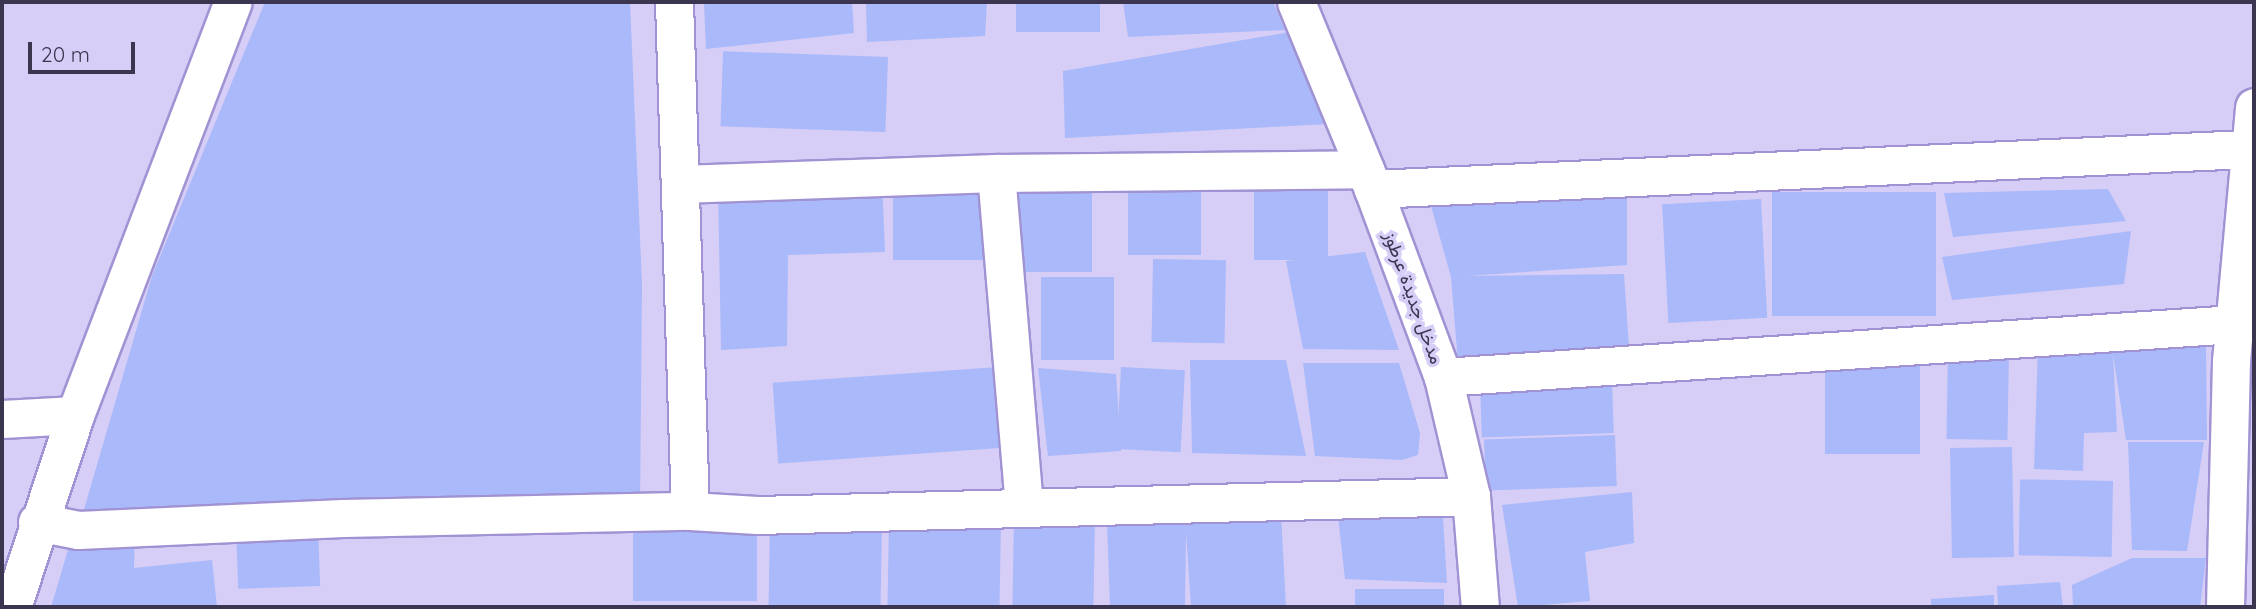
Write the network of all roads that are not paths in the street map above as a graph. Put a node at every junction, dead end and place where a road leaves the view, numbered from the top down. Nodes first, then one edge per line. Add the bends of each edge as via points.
1 (233, 2) edge
2 (674, 2) edge
3 (1296, 2) edge
4 (2254, 107) edge
5 (2248, 149) junction
6 (996, 173) junction
7 (1369, 179) junction
8 (680, 184) junction
9 (2234, 324) junction
10 (2243, 357) edge
11 (1443, 377) junction
12 (75, 415) junction
13 (2, 419) edge
14 (1471, 496) junction
15 (1024, 508) junction
16 (690, 511) junction
17 (37, 522) junction
18 (12, 607) edge
19 (1480, 607) edge
20 (2225, 607) edge

1 - 12 street
2 - 8 street
3 - 7 street, مدخل جديدة عرطوز
4 - 5 street
5 - 7 street
5 - 9 street
6 - 7 street
6 - 8 street
6 - 15 street
7 - 11 street, مدخل جديدة عرطوز
8 - 16 street
9 - 10 street
9 - 11 street
10 - 20 street
11 - 14 street, مدخل جديدة عرطوز
12 - 13 street
12 - 17 street
14 - 15 street
14 - 19 street, مدخل جديدة عرطوز
15 - 16 street via 757,515
16 - 17 street via 343,518 78,530
17 - 18 street

